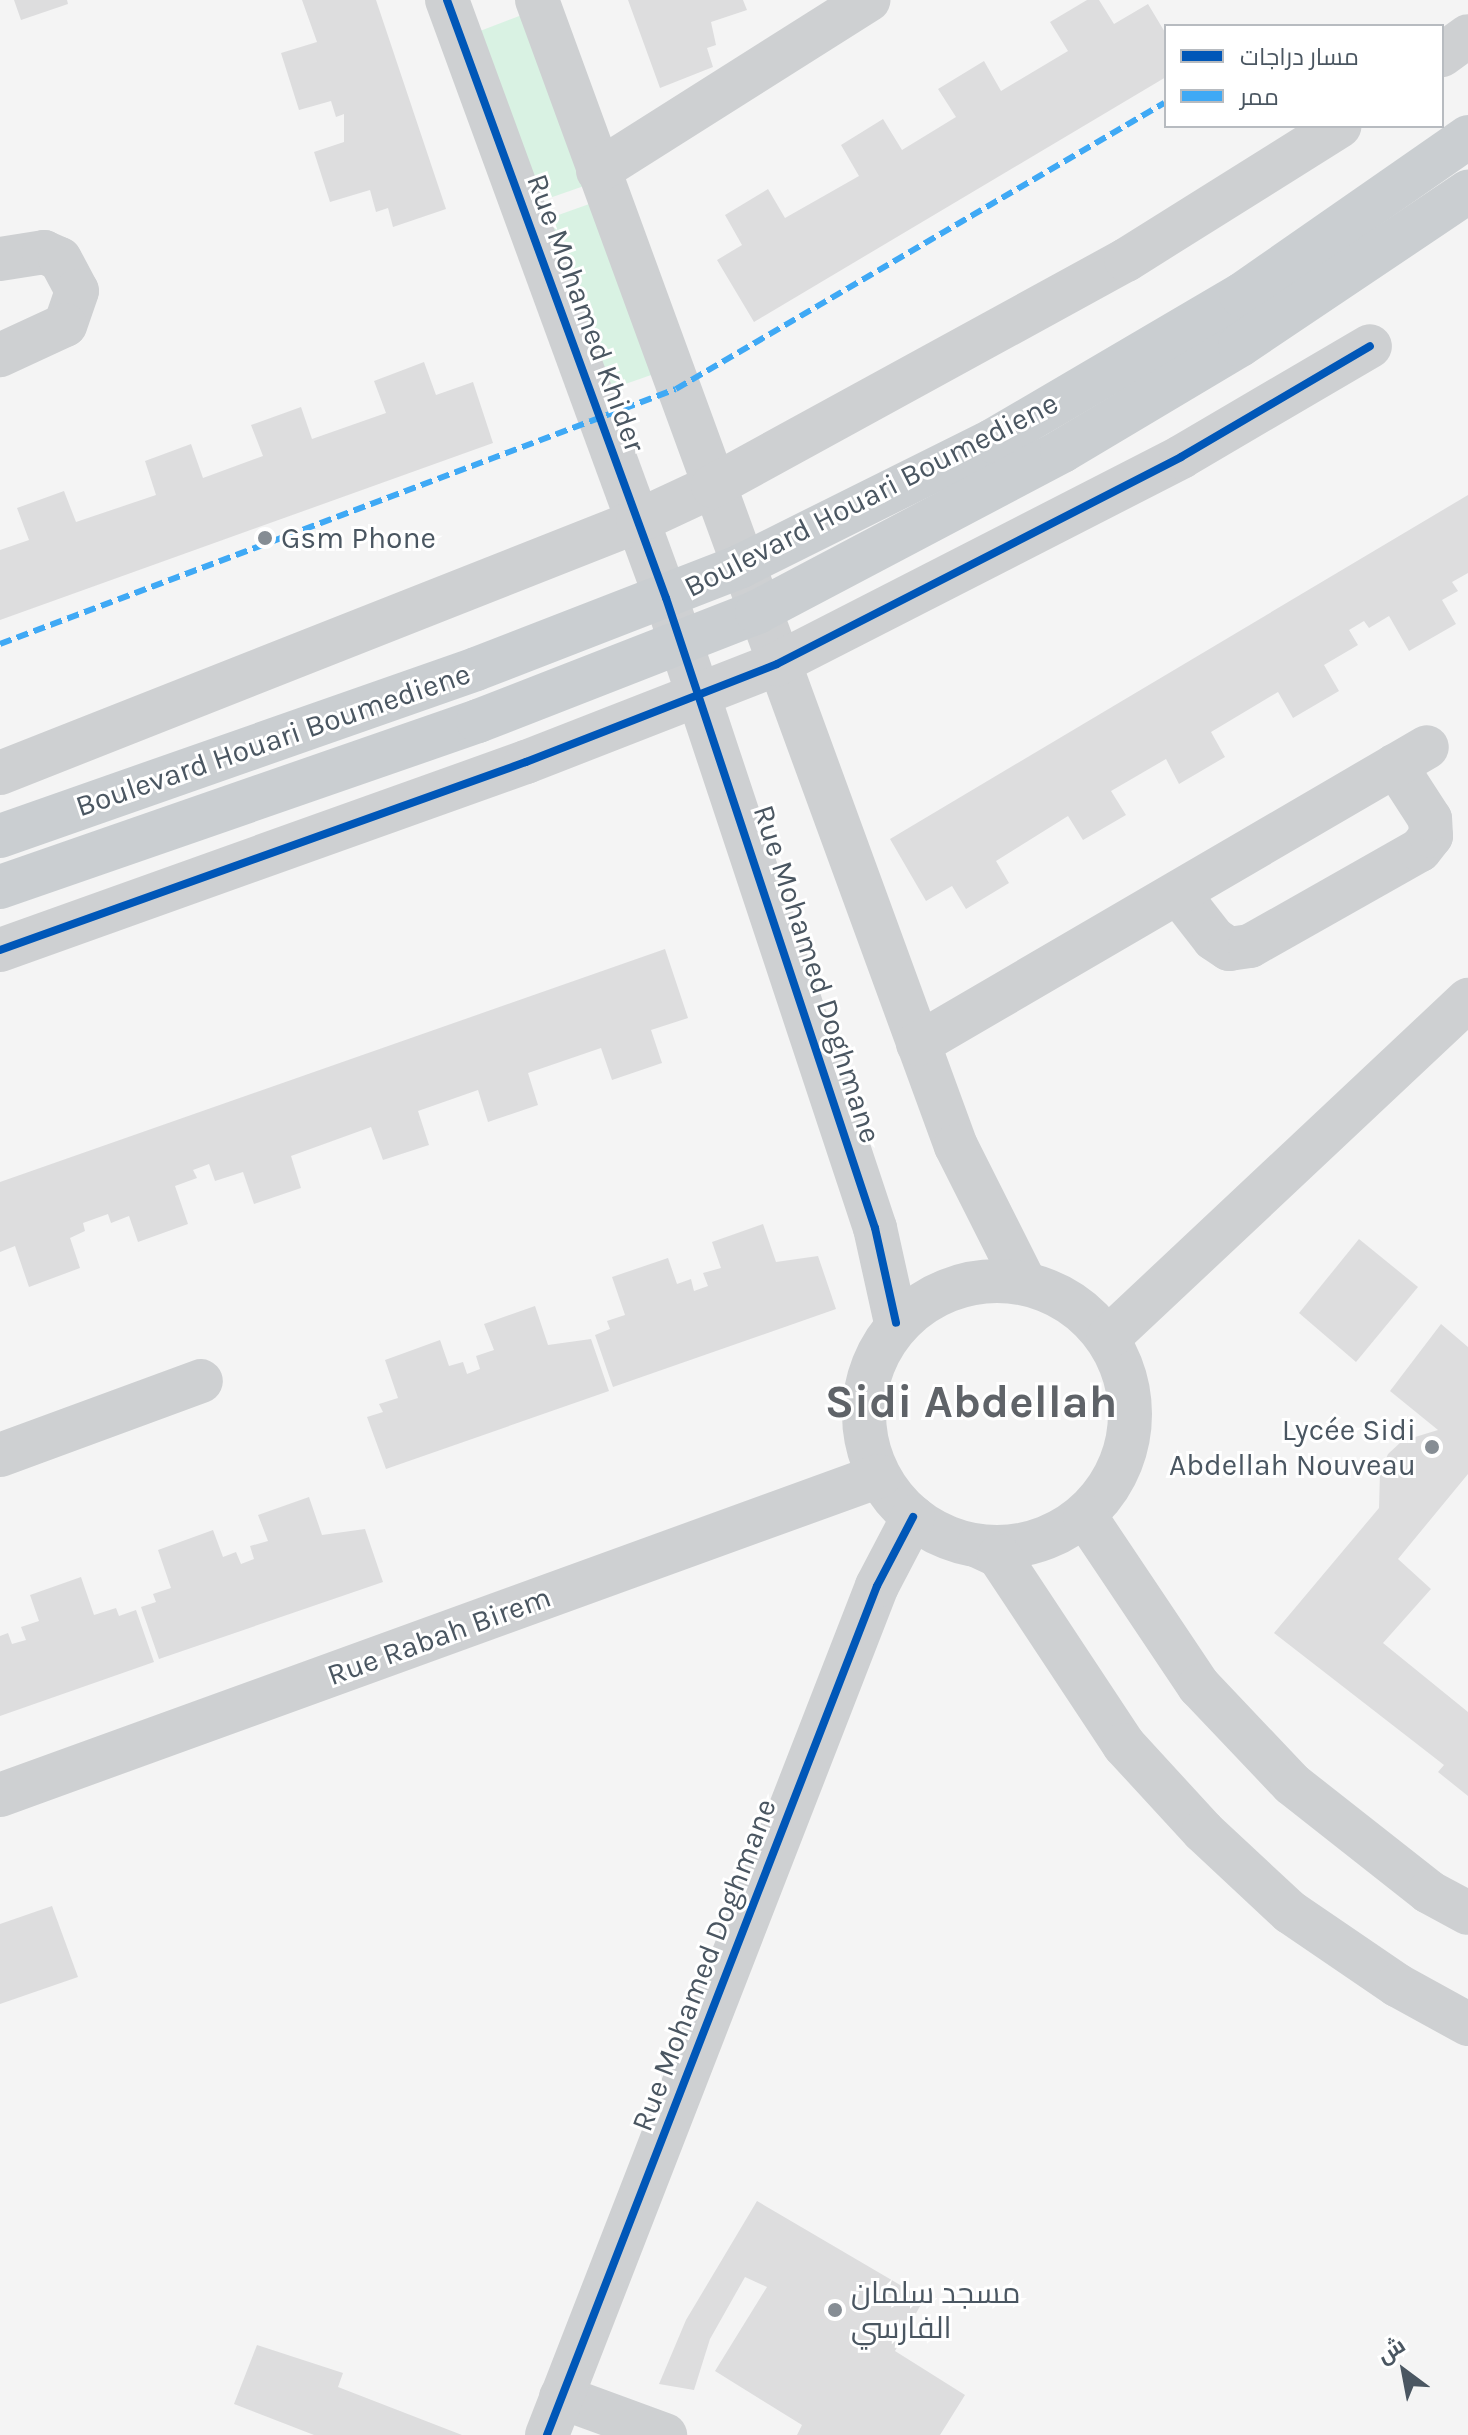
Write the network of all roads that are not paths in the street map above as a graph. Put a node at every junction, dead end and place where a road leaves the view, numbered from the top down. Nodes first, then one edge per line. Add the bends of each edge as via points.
1 (447, 0) edge
2 (537, 0) edge
3 (868, 0) edge
4 (1468, 36) edge
5 (1444, 54) edge
6 (1337, 128) edge
7 (1468, 137) edge
8 (598, 171) junction
9 (1468, 192) edge
10 (0, 259) edge
11 (1370, 346) dead end
12 (0, 355) edge
13 (713, 486) junction
14 (638, 521) junction
15 (741, 566) junction
16 (666, 598) junction
17 (757, 612) junction
18 (681, 642) junction
19 (777, 664) junction
20 (699, 696) junction
21 (0, 773) edge
22 (0, 836) edge
23 (0, 887) edge
24 (1178, 893) junction
25 (0, 950) edge
26 (1468, 1000) edge
27 (918, 1044) junction
28 (1025, 1283) junction
29 (896, 1323) junction
30 (1108, 1338) junction
31 (201, 1381) dead end
32 (0, 1455) edge
33 (879, 1476) junction
34 (1085, 1516) junction
35 (913, 1517) junction
36 (978, 1546) junction
37 (0, 1795) edge
38 (1468, 1913) edge
39 (1468, 2024) edge
40 (554, 2416) edge
41 (665, 2435) edge

1 - 14 street, Rue Mohamed Khider
2 - 8 street, Rue Mohamed Khider
3 - 8 street
4 - 5 street
6 - 13 street via 1126,260
7 - 15 main road, Boulevard Houari Boumediene via 1228,303 992,441
8 - 13 street, Rue Mohamed Khider
9 - 17 main road, Boulevard Houari Boumediene via 1240,345 1076,443
10 - 12 street via 44,252 60,259 77,291 65,325
11 - 19 street via 1181,457
13 - 14 street
13 - 15 street, Rue Mohamed Khider
14 - 16 street, Rue Mohamed Khider
14 - 21 street
15 - 16 main road, Boulevard Houari Boumediene
15 - 17 street, Rue Mohamed Khider
16 - 18 street, Rue Mohamed Khider
16 - 22 main road, Boulevard Houari Boumediene
17 - 18 main road, Boulevard Houari Boumediene
17 - 19 street, Rue Mohamed Doghmane
18 - 20 street, Rue Mohamed Doghmane
18 - 23 main road, Boulevard Houari Boumediene via 478,721
19 - 20 street
19 - 27 street, Rue Mohamed Doghmane
20 - 25 street
20 - 29 street, Rue Mohamed Doghmane via 875,1228
24 - 24 street via 1411,756 1430,819 1431,836 1420,850 1250,946 1229,949 1214,939
24 - 27 street
26 - 30 street
27 - 28 street, Rue Mohamed Doghmane via 986,1217
28 - 29 street via 963,1285
28 - 30 street via 1062,1296
29 - 33 street via 869,1377 863,1410
30 - 34 street via 1130,1395 1131,1426 1111,1484
31 - 32 street
33 - 35 street
33 - 37 street, Rue Rabah Birem
34 - 36 street via 1039,1541
34 - 38 street via 1199,1686 1292,1784 1357,1840
35 - 36 street via 949,1538
35 - 40 street, Rue Mohamed Doghmane via 877,1586
36 - 39 street via 999,1556 1124,1745 1203,1831 1290,1912
40 - 41 street

